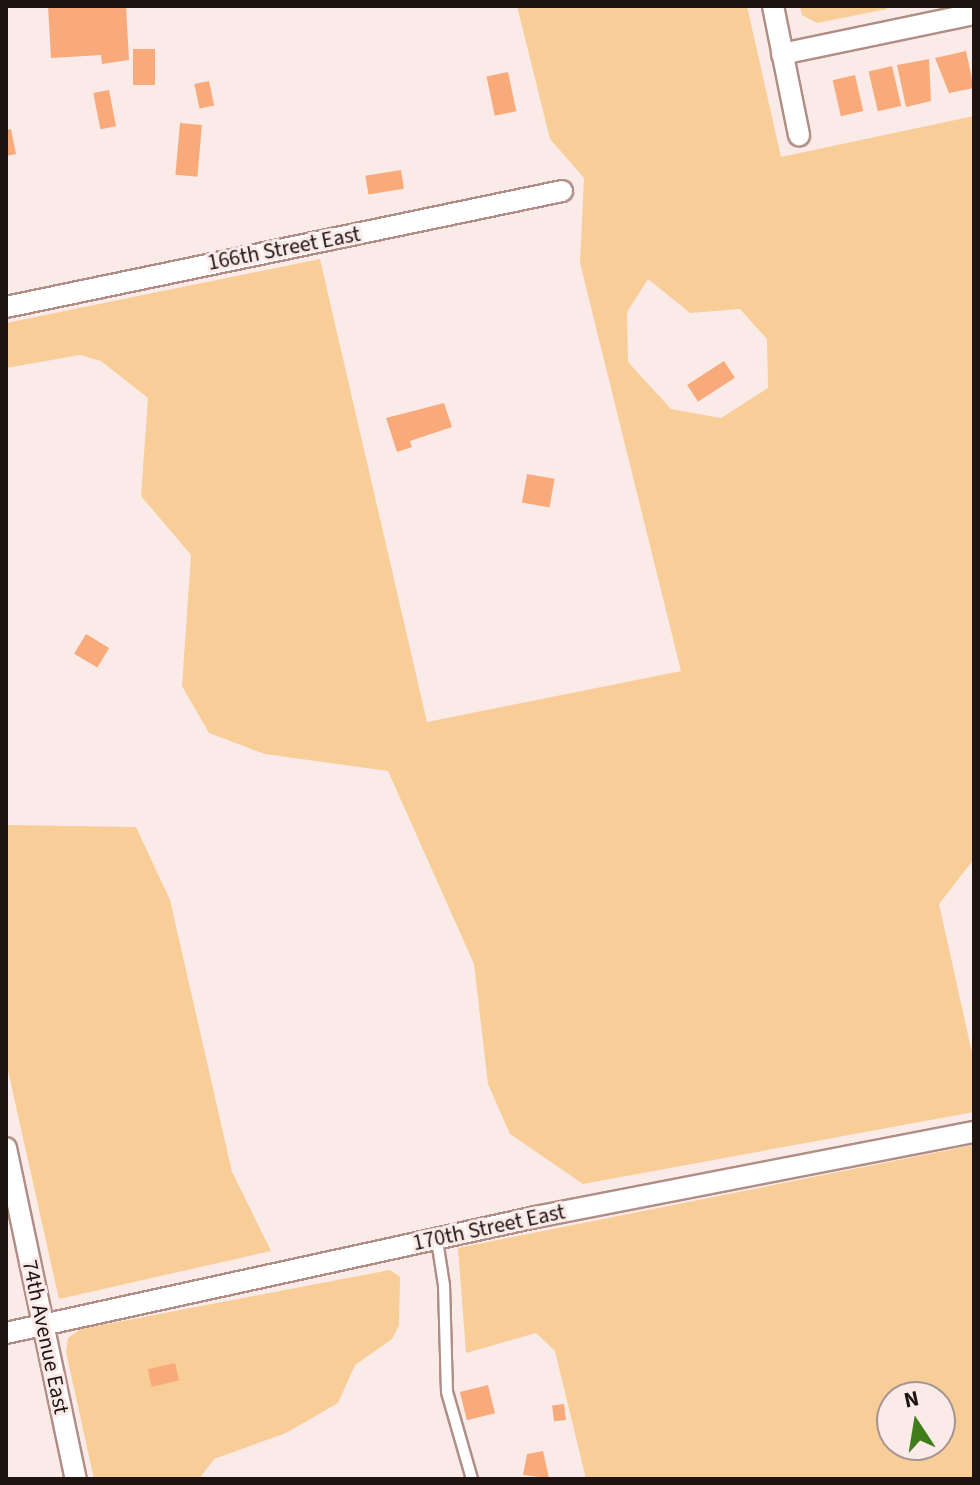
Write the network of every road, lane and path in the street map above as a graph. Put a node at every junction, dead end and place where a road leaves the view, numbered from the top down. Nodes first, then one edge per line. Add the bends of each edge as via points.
1 (773, 6) edge
2 (974, 14) edge
3 (782, 54) junction
4 (799, 135) dead end
5 (562, 191) dead end
6 (6, 307) edge
7 (974, 1132) edge
8 (6, 1148) edge
9 (437, 1240) junction
10 (43, 1326) junction
11 (6, 1333) edge
12 (76, 1479) edge
13 (472, 1479) edge

1 - 3 street
2 - 3 street
3 - 4 street
5 - 6 street, 166th Street East
7 - 9 street, 170th Street East
8 - 10 street, 74th Avenue East
9 - 10 street, 170th Street East
9 - 13 lane via 444,1285 447,1392
10 - 11 street, 170th Street East
10 - 12 street, 74th Avenue East

